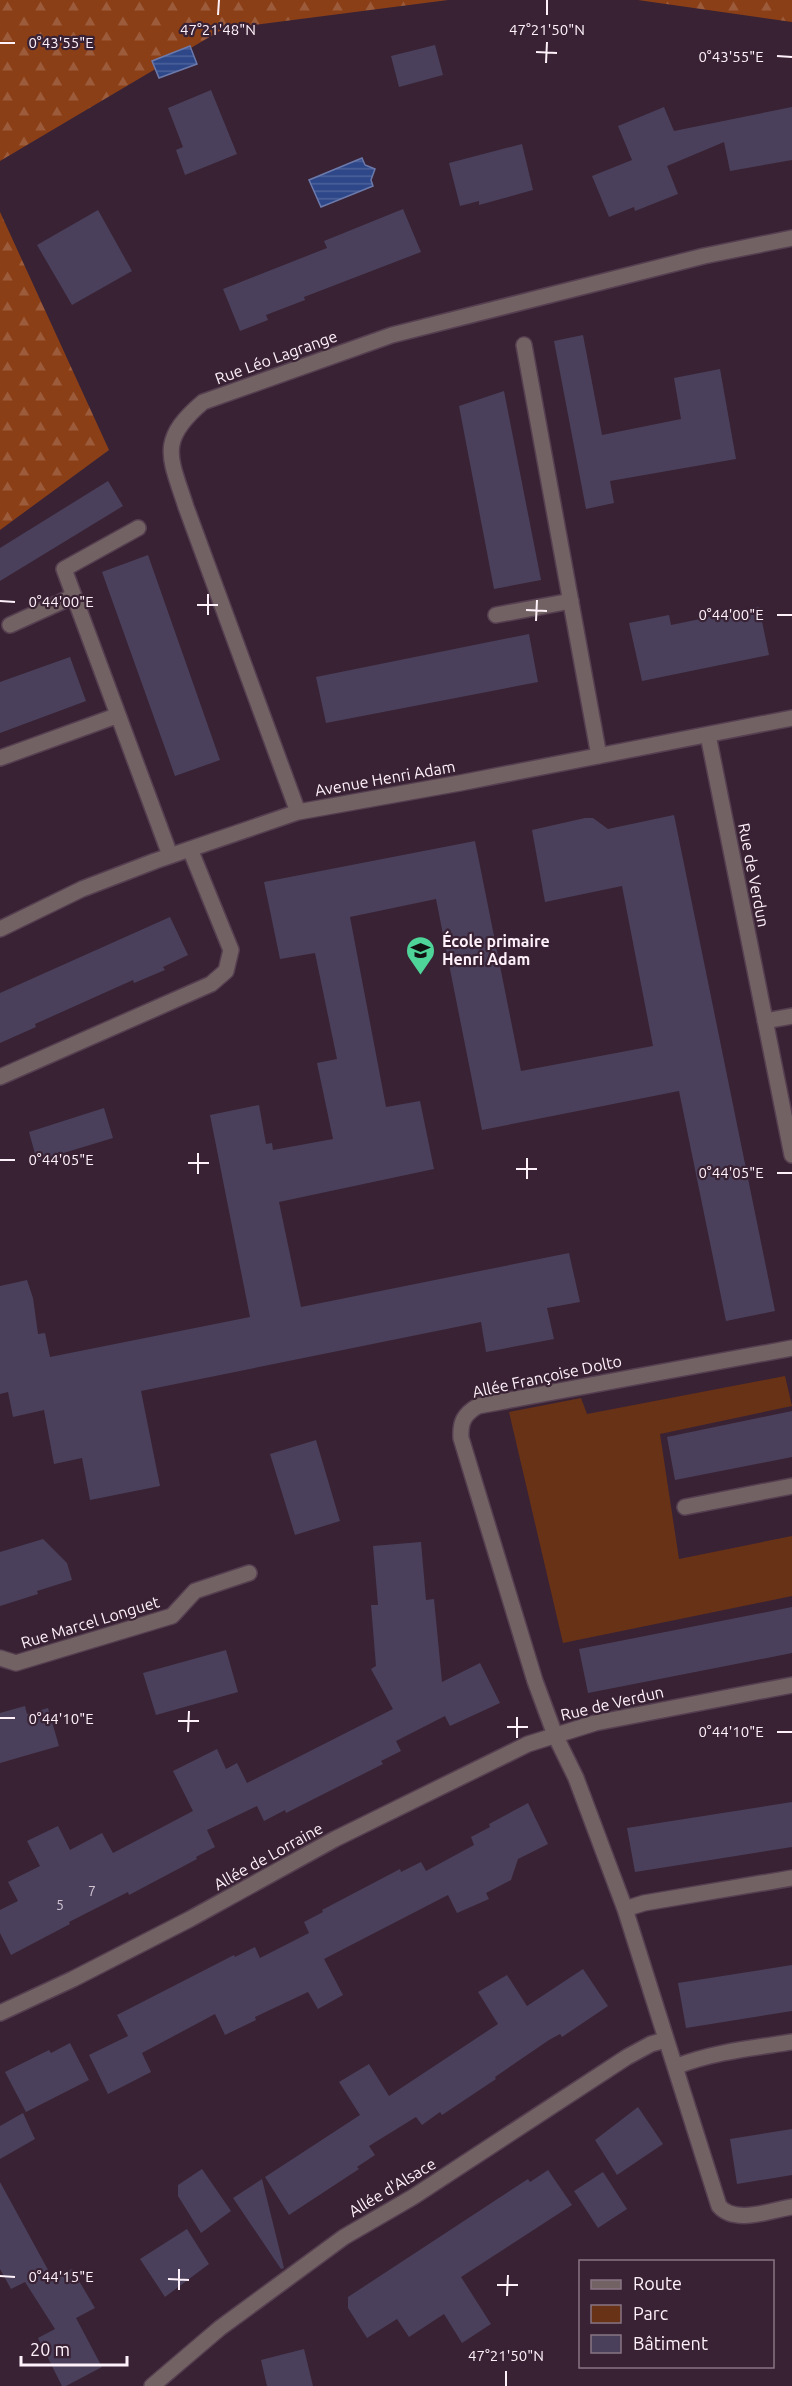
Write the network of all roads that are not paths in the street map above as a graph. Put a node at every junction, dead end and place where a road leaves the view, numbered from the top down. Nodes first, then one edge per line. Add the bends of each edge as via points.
1 (792, 238) edge
2 (524, 345) dead end
3 (138, 528) dead end
4 (74, 596) junction
5 (571, 602) junction
6 (496, 615) dead end
7 (10, 625) dead end
8 (117, 716) junction
9 (792, 718) edge
10 (708, 735) junction
11 (599, 756) junction
12 (0, 758) edge
13 (298, 812) junction
14 (190, 849) junction
15 (170, 855) junction
16 (0, 929) edge
17 (792, 1016) edge
18 (765, 1021) junction
19 (0, 1077) edge
20 (792, 1155) edge
21 (792, 1348) edge
22 (792, 1486) edge
23 (685, 1507) dead end
24 (249, 1573) dead end
25 (0, 1658) edge
26 (792, 1685) edge
27 (555, 1735) junction
28 (792, 1878) edge
29 (625, 1909) junction
30 (0, 2013) edge
31 (665, 2040) junction
32 (792, 2042) edge
33 (675, 2067) junction
34 (792, 2207) edge
35 (152, 2386) edge

1 - 13 street, Rue Léo Lagrange via 704,256 392,335 203,402 188,415 174,434 172,463
2 - 5 street
3 - 4 street via 64,569
4 - 7 street
4 - 8 street
5 - 6 street
5 - 11 street
8 - 12 street
8 - 15 street
9 - 10 street, Avenue Henri Adam
10 - 11 street, Avenue Henri Adam
10 - 18 street, Rue de Verdun
11 - 13 street, Avenue Henri Adam
13 - 14 street, Avenue Henri Adam
14 - 15 street, Avenue Henri Adam
14 - 19 street via 231,951 226,971 211,984
15 - 16 street, Avenue Henri Adam via 82,889
17 - 18 street
18 - 20 street, Rue de Verdun
21 - 27 street, Allée Françoise Dolto via 478,1406 467,1413 460,1425 461,1438
22 - 23 street
24 - 25 street, Rue Marcel Longuet via 195,1591 172,1616 16,1663
26 - 27 street, Rue de Verdun via 595,1723
27 - 29 street, Rue de Verdun via 576,1778
27 - 30 street, Allée de Lorraine via 528,1744 335,1839 190,1919
28 - 29 street
29 - 31 street, Rue de Verdun
31 - 33 street, Rue de Verdun
31 - 35 street, Allée d'Alsace via 627,2056 412,2197 344,2236 220,2328
32 - 33 street via 723,2053
33 - 34 street, Rue de Verdun via 724,2212 739,2216

